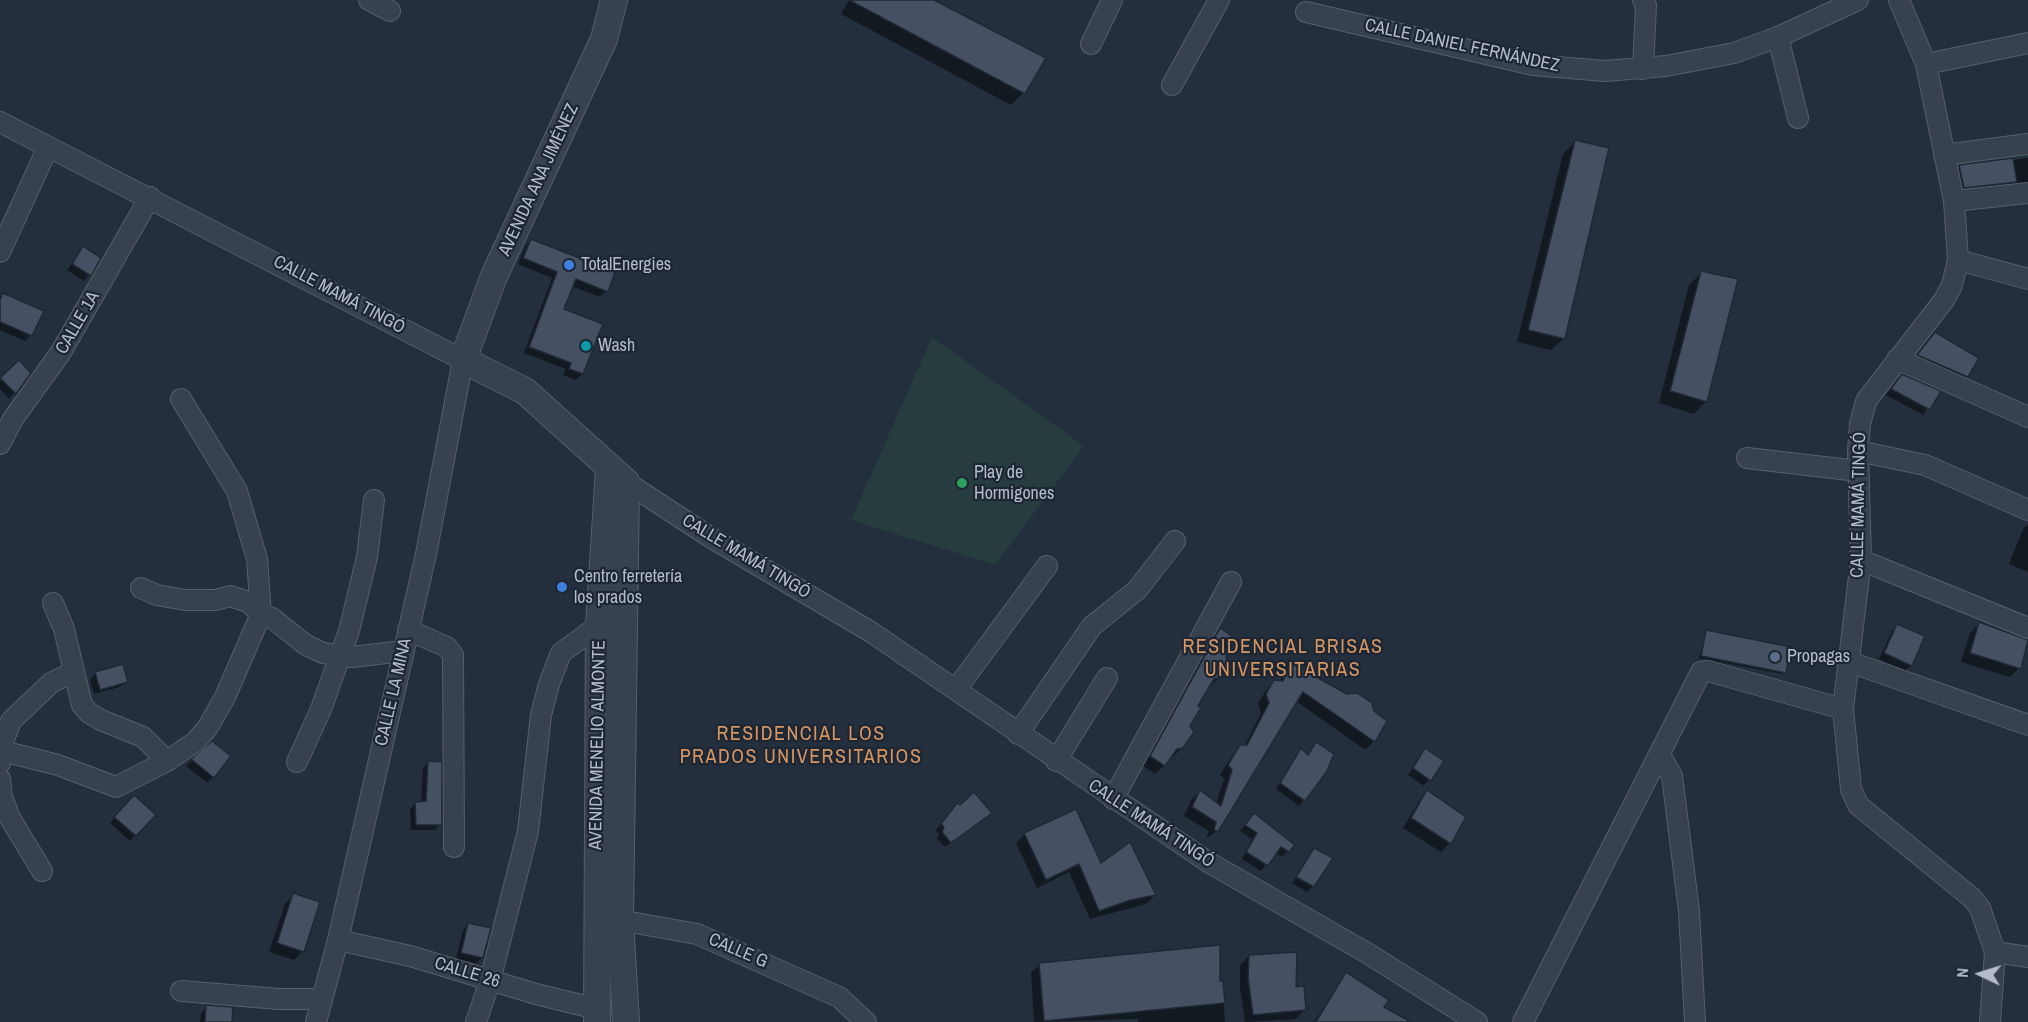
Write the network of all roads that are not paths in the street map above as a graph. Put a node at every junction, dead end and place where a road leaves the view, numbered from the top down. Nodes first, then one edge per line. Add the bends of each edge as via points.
1 (369, 0) edge
2 (614, 0) edge
3 (1112, 0) edge
4 (1219, 0) edge
5 (1644, 0) edge
6 (1858, 0) edge
7 (1899, 0) edge
8 (390, 11) dead end
9 (1306, 12) dead end
10 (1778, 37) junction
11 (2028, 43) edge
12 (1091, 44) dead end
13 (1926, 64) junction
14 (1643, 69) junction
15 (1172, 85) dead end
16 (1798, 118) dead end
17 (0, 122) edge
18 (2028, 144) edge
19 (48, 147) junction
20 (1944, 155) junction
21 (2028, 193) edge
22 (150, 197) junction
23 (1954, 201) junction
24 (0, 252) edge
25 (1958, 260) junction
26 (2028, 279) edge
27 (1897, 359) junction
28 (463, 360) junction
29 (181, 399) dead end
30 (2028, 417) edge
31 (0, 444) edge
32 (1747, 458) dead end
33 (1858, 461) junction
34 (617, 475) junction
35 (374, 500) dead end
36 (2028, 510) edge
37 (1175, 541) dead end
38 (1861, 561) junction
39 (1047, 566) dead end
40 (1231, 582) dead end
41 (141, 588) dead end
42 (53, 603) dead end
43 (261, 614) junction
44 (599, 625) junction
45 (2028, 628) edge
46 (408, 630) junction
47 (403, 651) junction
48 (341, 656) junction
49 (1847, 661) junction
50 (73, 672) junction
51 (1107, 678) dead end
52 (957, 688) junction
53 (1843, 709) junction
54 (2028, 725) edge
55 (1018, 734) junction
56 (1660, 755) junction
57 (1, 758) edge
58 (167, 761) junction
59 (1056, 761) junction
60 (297, 762) dead end
61 (0, 779) edge
62 (1113, 799) junction
63 (454, 847) dead end
64 (42, 871) dead end
65 (608, 918) junction
66 (338, 940) junction
67 (1995, 952) junction
68 (2028, 957) edge
69 (490, 981) junction
70 (181, 991) dead end
71 (322, 999) junction
72 (597, 1015) edge
73 (316, 1022) edge
74 (476, 1022) edge
75 (626, 1022) edge
76 (866, 1022) edge
77 (1477, 1022) edge
78 (1523, 1022) edge
79 (1695, 1022) edge
80 (1990, 1022) edge

1 - 8 street
2 - 28 street, AVENIDA ANA JIMÉNEZ via 604,39 494,276
3 - 12 street
4 - 15 street
5 - 14 street
6 - 10 street, CALLE DANIEL FERNÁNDEZ
7 - 13 street, CALLE MAMÁ TINGÓ
9 - 14 street, CALLE DANIEL FERNÁNDEZ via 1533,65 1584,71
10 - 14 street, CALLE DANIEL FERNÁNDEZ via 1734,52
10 - 16 street
11 - 13 street
13 - 20 street, CALLE MAMÁ TINGÓ
17 - 19 street, CALLE MAMÁ TINGÓ
18 - 20 street
19 - 22 street, CALLE MAMÁ TINGÓ
19 - 24 street
20 - 23 street, CALLE MAMÁ TINGÓ
21 - 23 street
22 - 28 street, CALLE MAMÁ TINGÓ
22 - 31 street, CALLE 1A via 61,352 13,418
23 - 25 street, CALLE MAMÁ TINGÓ
25 - 26 street
25 - 27 street, CALLE MAMÁ TINGÓ via 1944,300
27 - 30 street
27 - 33 street, CALLE MAMÁ TINGÓ via 1866,401
28 - 34 street, CALLE MAMÁ TINGÓ via 525,392
28 - 46 street, CALLE LA MINA
29 - 43 street via 237,491 257,559
32 - 33 street
33 - 36 street via 1925,465
33 - 38 street, CALLE MAMÁ TINGÓ
34 - 44 street, AVENIDA MENELIO ALMONTE
34 - 52 street, CALLE MAMÁ TINGÓ via 710,537
34 - 65 street, AVENIDA MENELIO ALMONTE
35 - 48 street via 367,557
37 - 55 street via 1137,590 1092,626
38 - 45 street
38 - 49 street, CALLE MAMÁ TINGÓ
39 - 52 street
40 - 62 street
41 - 43 street via 185,600 230,596 248,602
42 - 50 street via 64,629
43 - 48 street via 281,624 306,645
43 - 58 street via 208,727 195,742
44 - 65 street, AVENIDA MENELIO ALMONTE
44 - 69 street via 561,653 549,684 541,716 528,831
46 - 47 street, CALLE LA MINA
46 - 63 street via 447,647 453,655
47 - 48 street
47 - 66 street, CALLE LA MINA
48 - 60 street
49 - 53 street, CALLE MAMÁ TINGÓ
49 - 54 street
50 - 57 street via 51,683 11,721
50 - 58 street via 82,705 89,713 143,737
51 - 59 street
52 - 55 street, CALLE MAMÁ TINGÓ
53 - 56 street via 1704,670
53 - 67 street, CALLE MAMÁ TINGÓ via 1851,789 1857,805 1972,898 1985,920
55 - 59 street, CALLE MAMÁ TINGÓ
56 - 78 street
56 - 79 street via 1670,770 1673,787 1689,911
57 - 58 street via 58,765 116,787
59 - 62 street, CALLE MAMÁ TINGÓ
61 - 64 street via 10,818
62 - 77 street, CALLE MAMÁ TINGÓ via 1208,862 1367,953
65 - 72 street, AVENIDA MENELIO ALMONTE
65 - 75 street, AVENIDA MENELIO ALMONTE
65 - 76 street, CALLE G via 697,934 840,997
66 - 69 street, CALLE 26 via 410,956
66 - 71 street, CALLE LA MINA
67 - 68 street
67 - 80 street, CALLE MAMÁ TINGÓ
69 - 72 street, CALLE 26
69 - 74 street
70 - 71 street
71 - 73 street, CALLE LA MINA

